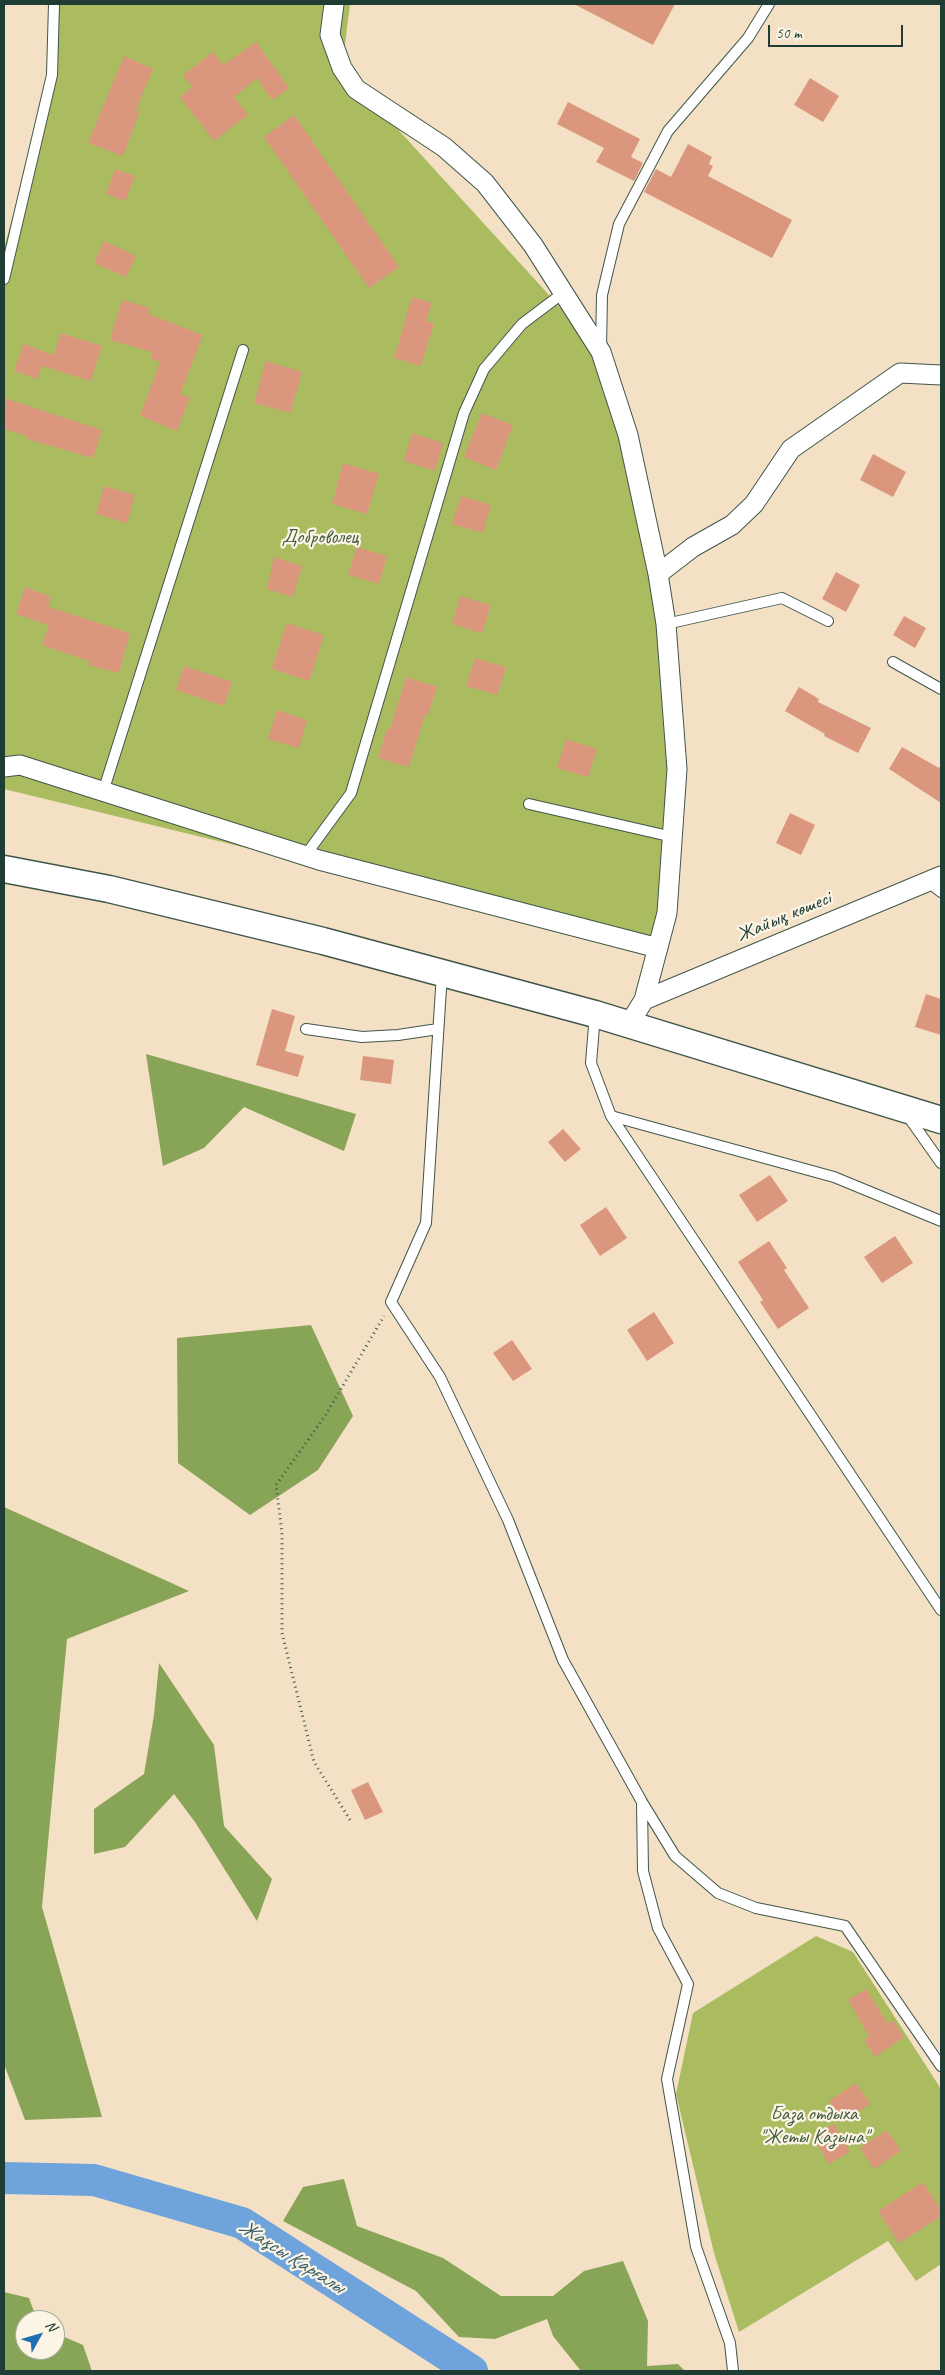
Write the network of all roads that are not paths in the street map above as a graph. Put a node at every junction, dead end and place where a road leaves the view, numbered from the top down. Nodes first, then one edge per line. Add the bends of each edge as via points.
1 (54, 4) edge
2 (334, 4) edge
3 (770, 4) edge
4 (4, 279) edge
5 (563, 293) junction
6 (243, 350) dead end
7 (601, 352) junction
8 (941, 375) edge
9 (658, 574) junction
10 (828, 621) dead end
11 (666, 624) junction
12 (893, 662) dead end
13 (941, 689) edge
14 (4, 767) edge
15 (103, 792) junction
16 (528, 804) dead end
17 (673, 836) junction
18 (305, 856) junction
19 (4, 870) edge
20 (937, 884) edge
21 (658, 948) junction
22 (442, 973) junction
23 (644, 1000) junction
24 (595, 1014) junction
25 (629, 1024) junction
26 (306, 1029) dead end
27 (438, 1029) junction
28 (902, 1108) junction
29 (611, 1116) junction
30 (941, 1120) edge
31 (941, 1163) edge
32 (941, 1221) edge
33 (941, 1610) edge
34 (642, 1802) junction
35 (941, 2066) edge
36 (734, 2371) edge

1 - 4 lane via 52,75
2 - 5 street via 330,35 342,68 356,89 444,147 486,183 534,245
3 - 7 lane via 748,38 668,131 619,224 602,295
5 - 7 street
5 - 18 lane via 522,324 484,369 464,413 351,793
6 - 15 lane
7 - 9 street via 628,435
8 - 9 street via 900,374 791,449 754,504 732,525 693,547
9 - 11 street
10 - 11 lane via 782,598
11 - 17 street via 677,769
12 - 13 lane
14 - 15 street via 20,766
15 - 18 street
16 - 17 lane
17 - 21 street via 668,913
18 - 21 street
19 - 22 main road via 109,889
20 - 23 street, Жайық көшесі
21 - 23 street
22 - 24 main road
22 - 27 lane
23 - 25 street
24 - 25 main road
24 - 29 lane via 591,1063
25 - 28 main road
26 - 27 lane via 362,1037
27 - 34 lane via 426,1223 392,1302 440,1377 508,1520 563,1660
28 - 30 main road
28 - 31 lane
29 - 32 lane via 834,1177
29 - 33 lane
34 - 35 lane via 675,1856 718,1893 756,1908 845,1926
34 - 36 lane via 642,1871 658,1928 688,1984 667,2079 696,2247 730,2343

